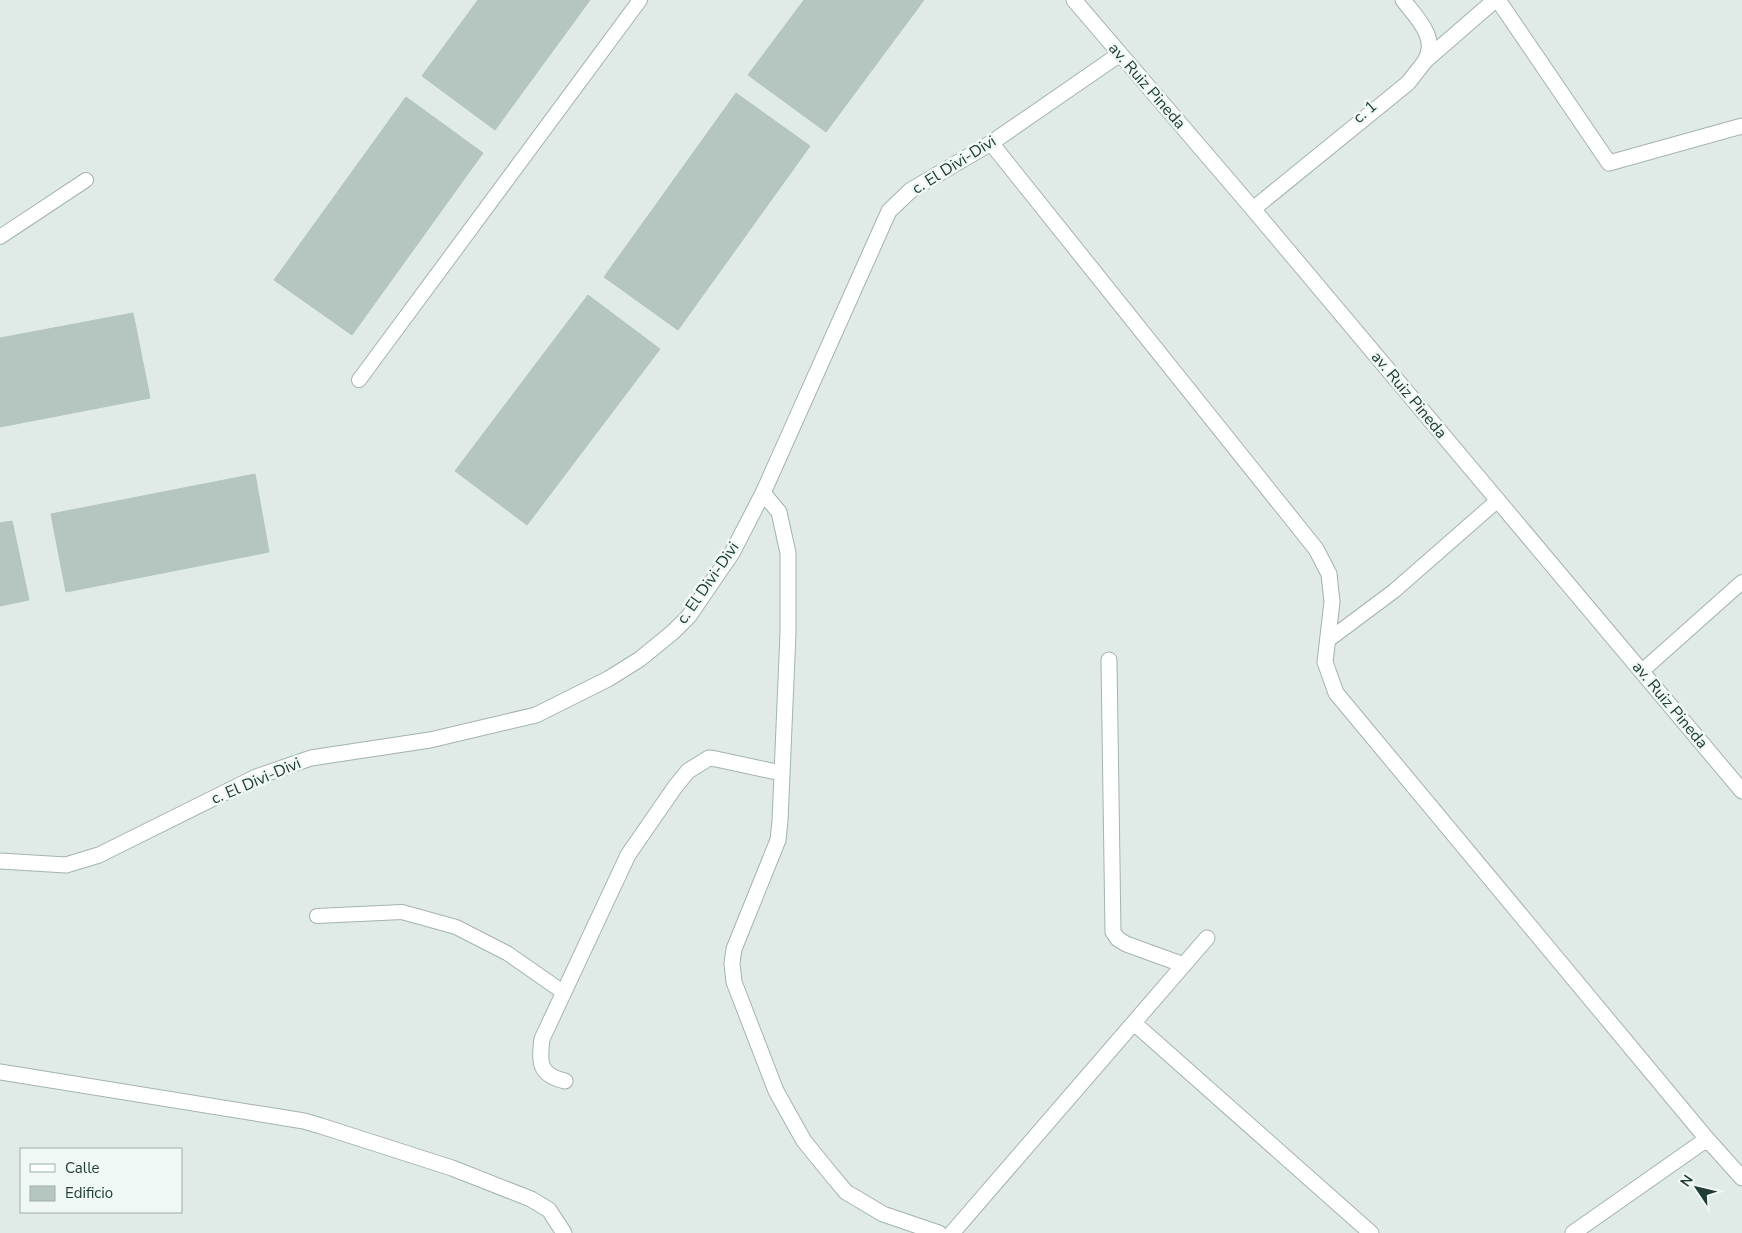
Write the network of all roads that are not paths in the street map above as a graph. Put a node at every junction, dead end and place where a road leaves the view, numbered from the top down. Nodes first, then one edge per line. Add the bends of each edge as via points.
1 (640, 0) edge
2 (1074, 0) edge
3 (1403, 0) edge
4 (1497, 0) edge
5 (1120, 54) junction
6 (1426, 60) junction
7 (1742, 126) edge
8 (991, 143) junction
9 (86, 180) dead end
10 (1253, 209) junction
11 (0, 237) edge
12 (359, 380) dead end
13 (763, 493) junction
14 (1498, 500) junction
15 (1742, 582) edge
16 (1327, 641) junction
17 (1109, 660) dead end
18 (1642, 672) junction
19 (782, 773) junction
20 (1742, 791) edge
21 (0, 861) edge
22 (317, 916) dead end
23 (1206, 938) dead end
24 (1184, 964) junction
25 (564, 992) junction
26 (1134, 1024) junction
27 (0, 1072) edge
28 (565, 1081) dead end
29 (1708, 1139) junction
30 (1742, 1178) edge
31 (564, 1233) edge
32 (939, 1233) edge
33 (952, 1233) edge
34 (1371, 1233) edge
35 (1573, 1233) edge

1 - 12 lane
2 - 5 street, av. Ruiz Pineda
3 - 6 street via 1426,31 1429,48
4 - 6 street
4 - 7 street via 1609,163
5 - 8 street, c. El Divi-Divi
5 - 10 street, av. Ruiz Pineda
6 - 10 street via 1408,83
8 - 13 street, c. El Divi-Divi via 911,190 889,210
8 - 16 street via 1316,549 1329,574 1332,602
9 - 11 lane
10 - 14 street, av. Ruiz Pineda
13 - 19 street via 779,512 788,553
13 - 21 street, c. El Divi-Divi via 732,553 689,616 673,632 608,678 536,715 430,740 311,758 256,778 99,855 66,864
14 - 16 lane via 1394,591
14 - 18 street, av. Ruiz Pineda
15 - 18 lane
16 - 29 street via 1325,662 1336,693
17 - 24 street via 1113,932 1126,944
18 - 20 street, av. Ruiz Pineda
19 - 25 street via 709,758 688,771 628,854
19 - 32 street via 778,840 734,950 734,982 776,1091 804,1142 846,1192 883,1214
22 - 25 lane via 402,912 456,927 507,953
23 - 24 street
24 - 26 street
25 - 28 street via 542,1039 540,1057 543,1070 552,1078
26 - 33 street
26 - 34 street
27 - 31 street via 322,1126 452,1168 531,1199 549,1210
29 - 30 street
29 - 35 street

